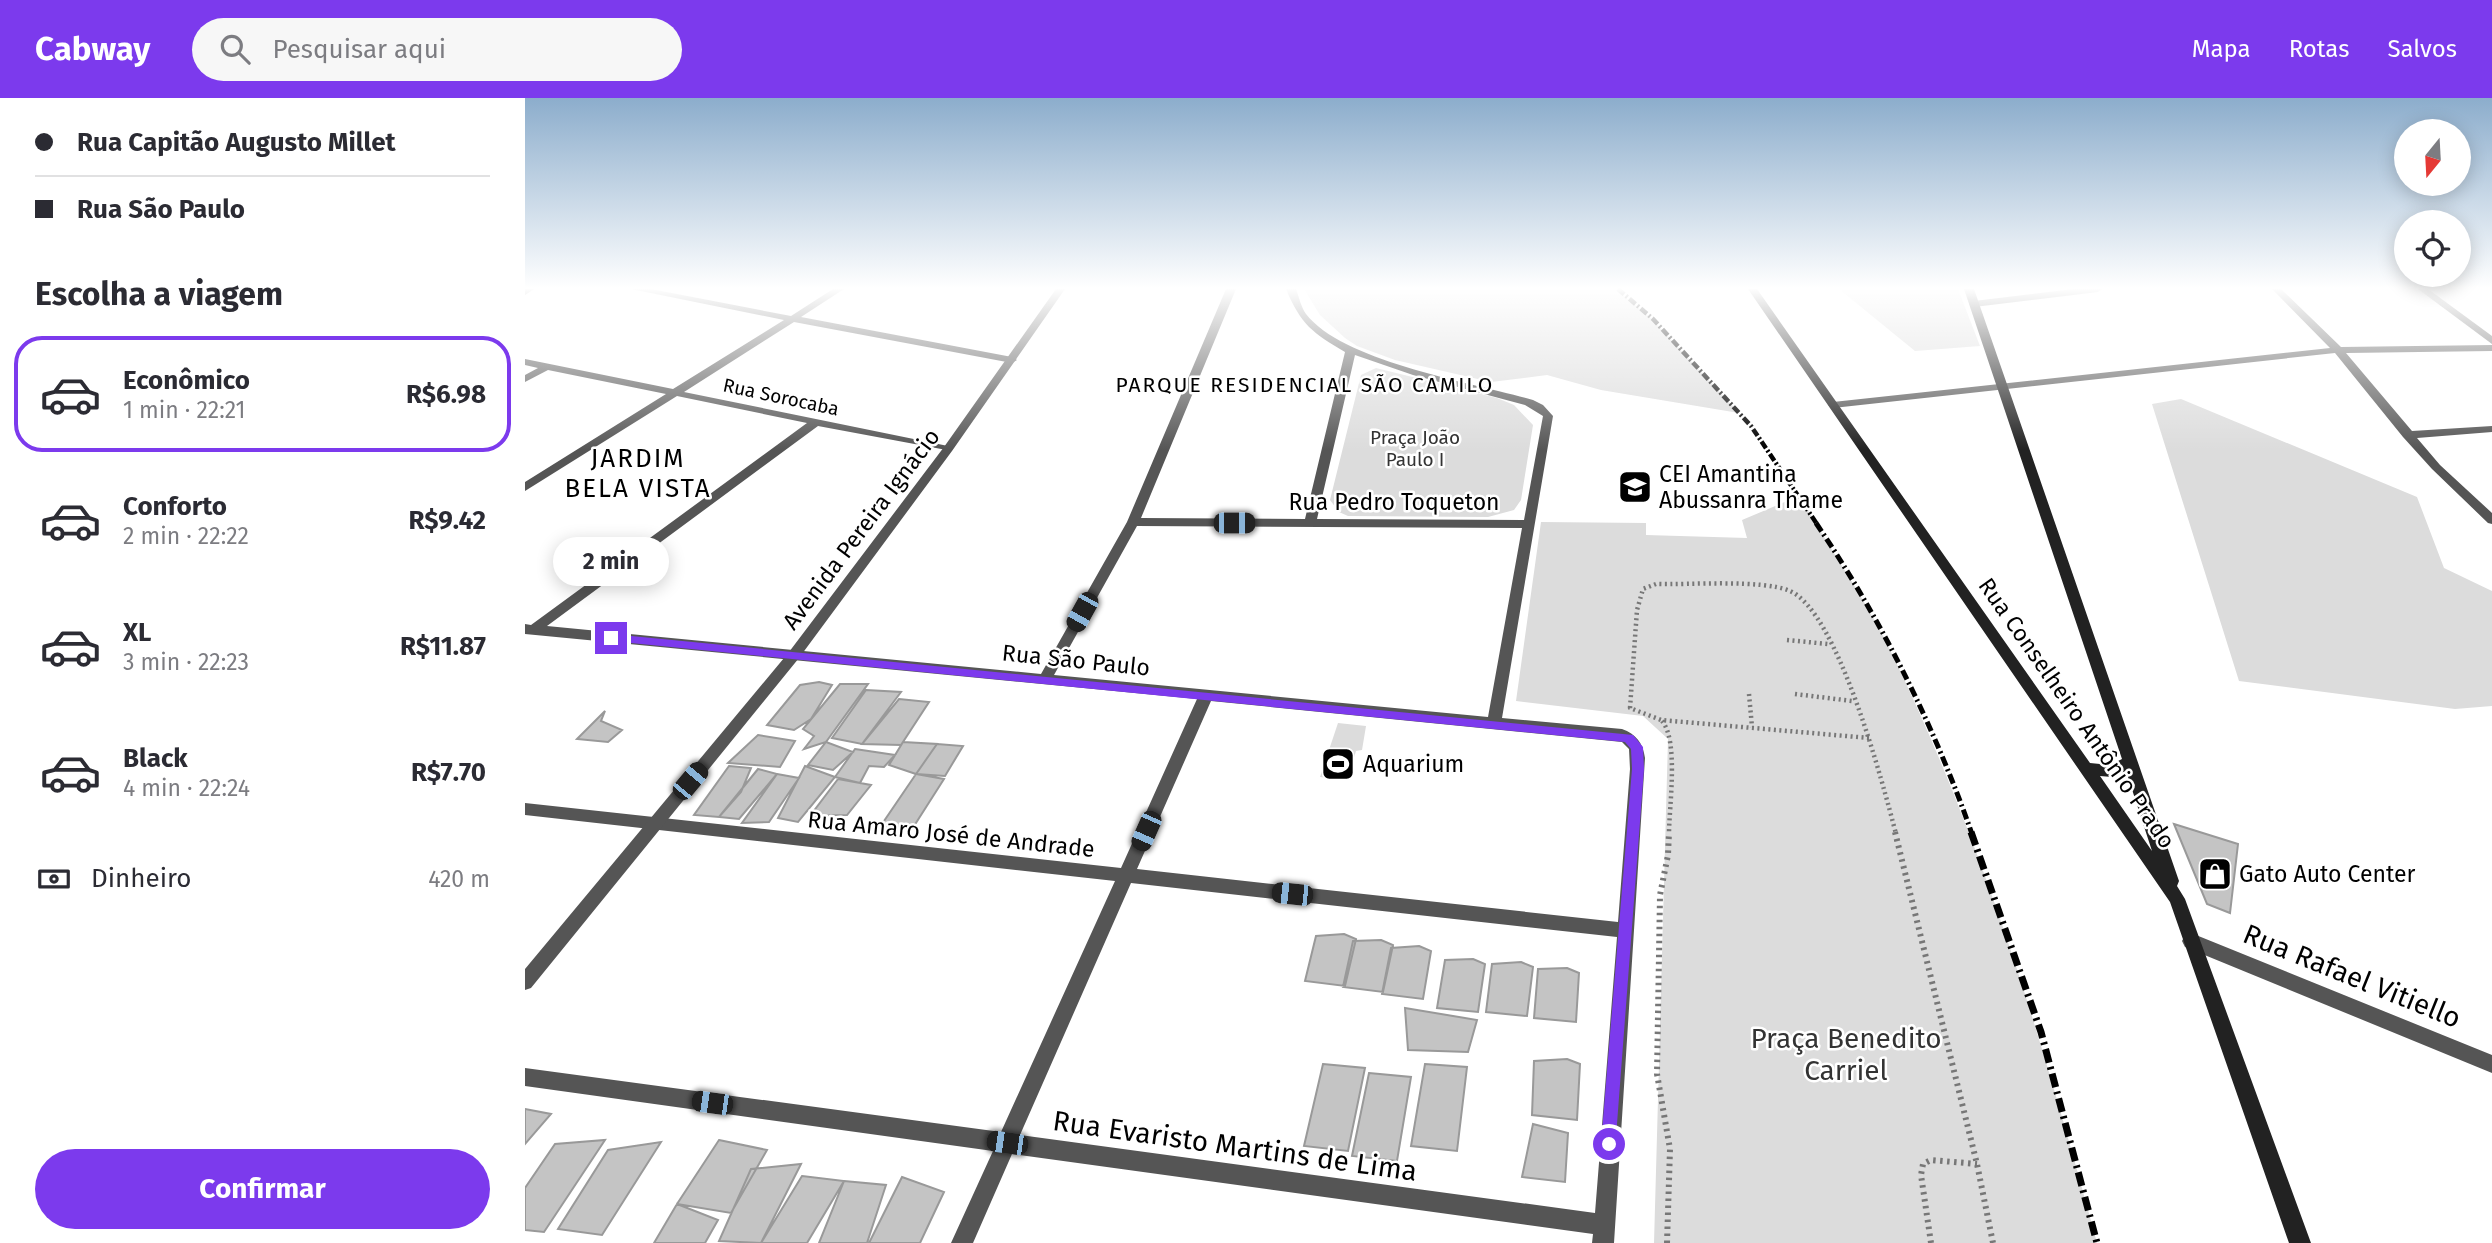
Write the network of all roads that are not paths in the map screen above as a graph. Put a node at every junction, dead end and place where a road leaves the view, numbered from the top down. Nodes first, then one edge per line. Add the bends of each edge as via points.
1 (755, 342) edge
2 (915, 342) edge
3 (1024, 342) edge
4 (1209, 342) edge
5 (1335, 342) edge
6 (1789, 342) edge
7 (1988, 342) edge
8 (2330, 342) edge
9 (2492, 348) edge
10 (1351, 349) junction
11 (2338, 350) junction
12 (1012, 360) junction
13 (525, 362) edge
14 (546, 367) junction
15 (525, 379) edge
16 (2003, 386) junction
17 (675, 393) junction
18 (1833, 405) junction
19 (815, 422) junction
20 (2492, 429) edge
21 (2407, 435) junction
22 (948, 449) junction
23 (525, 487) edge
24 (2492, 520) edge
25 (1133, 522) junction
26 (1310, 523) junction
27 (1529, 524) junction
28 (529, 630) edge
29 (794, 655) junction
30 (1045, 679) junction
31 (1206, 695) junction
32 (1495, 723) junction
33 (2130, 761) junction
34 (2086, 768) junction
35 (525, 809) edge
36 (655, 824) junction
37 (1126, 876) junction
38 (2177, 899) junction
39 (1623, 930) junction
40 (2191, 941) junction
41 (525, 982) edge
42 (2492, 1064) edge
43 (525, 1077) edge
44 (1007, 1143) junction
45 (1603, 1234) edge
46 (962, 1243) edge
47 (2301, 1243) edge

1 - 17 street
2 - 12 street
3 - 12 street, Avenida Pereira Ignácio
4 - 25 street
5 - 10 street
6 - 18 main road, Rua Conselheiro Antônio Prado
7 - 16 main road
8 - 11 street
9 - 11 street
10 - 26 street
10 - 27 street via 1377,362 1537,405 1549,420
11 - 16 street
11 - 21 street
12 - 22 street, Avenida Pereira Ignácio
13 - 14 street, Rua Sorocaba
14 - 15 street
14 - 17 street, Rua Sorocaba
16 - 18 street
16 - 33 main road
17 - 19 street, Rua Sorocaba
17 - 23 street
18 - 34 main road, Rua Conselheiro Antônio Prado
19 - 22 street, Rua Sorocaba
19 - 28 street
20 - 21 street
21 - 24 street
22 - 29 street, Avenida Pereira Ignácio
25 - 26 street, Rua Pedro Toqueton
25 - 30 street
26 - 27 street, Rua Pedro Toqueton
27 - 32 street
28 - 29 street, Rua São Paulo
29 - 30 street, Rua São Paulo
29 - 36 street, Avenida Pereira Ignácio
30 - 31 street, Rua São Paulo
31 - 32 street, Rua São Paulo
31 - 37 street
32 - 39 street, Rua São Paulo via 1622,735 1635,744 1638,756
33 - 34 main road via 2112,771
33 - 38 main road
34 - 38 main road, Rua Conselheiro Antônio Prado
35 - 36 street, Rua Amaro José de Andrade
36 - 37 street, Rua Amaro José de Andrade
36 - 41 street, Avenida Pereira Ignácio
37 - 39 street, Rua Amaro José de Andrade
37 - 44 street
38 - 40 main road, Rua Conselheiro Antônio Prado
39 - 45 street
40 - 42 street, Rua Rafael Vitiello
40 - 47 main road, Rua Conselheiro Antônio Prado
43 - 44 street, Rua Evaristo Martins de Lima
44 - 45 street, Rua Evaristo Martins de Lima
44 - 46 street

